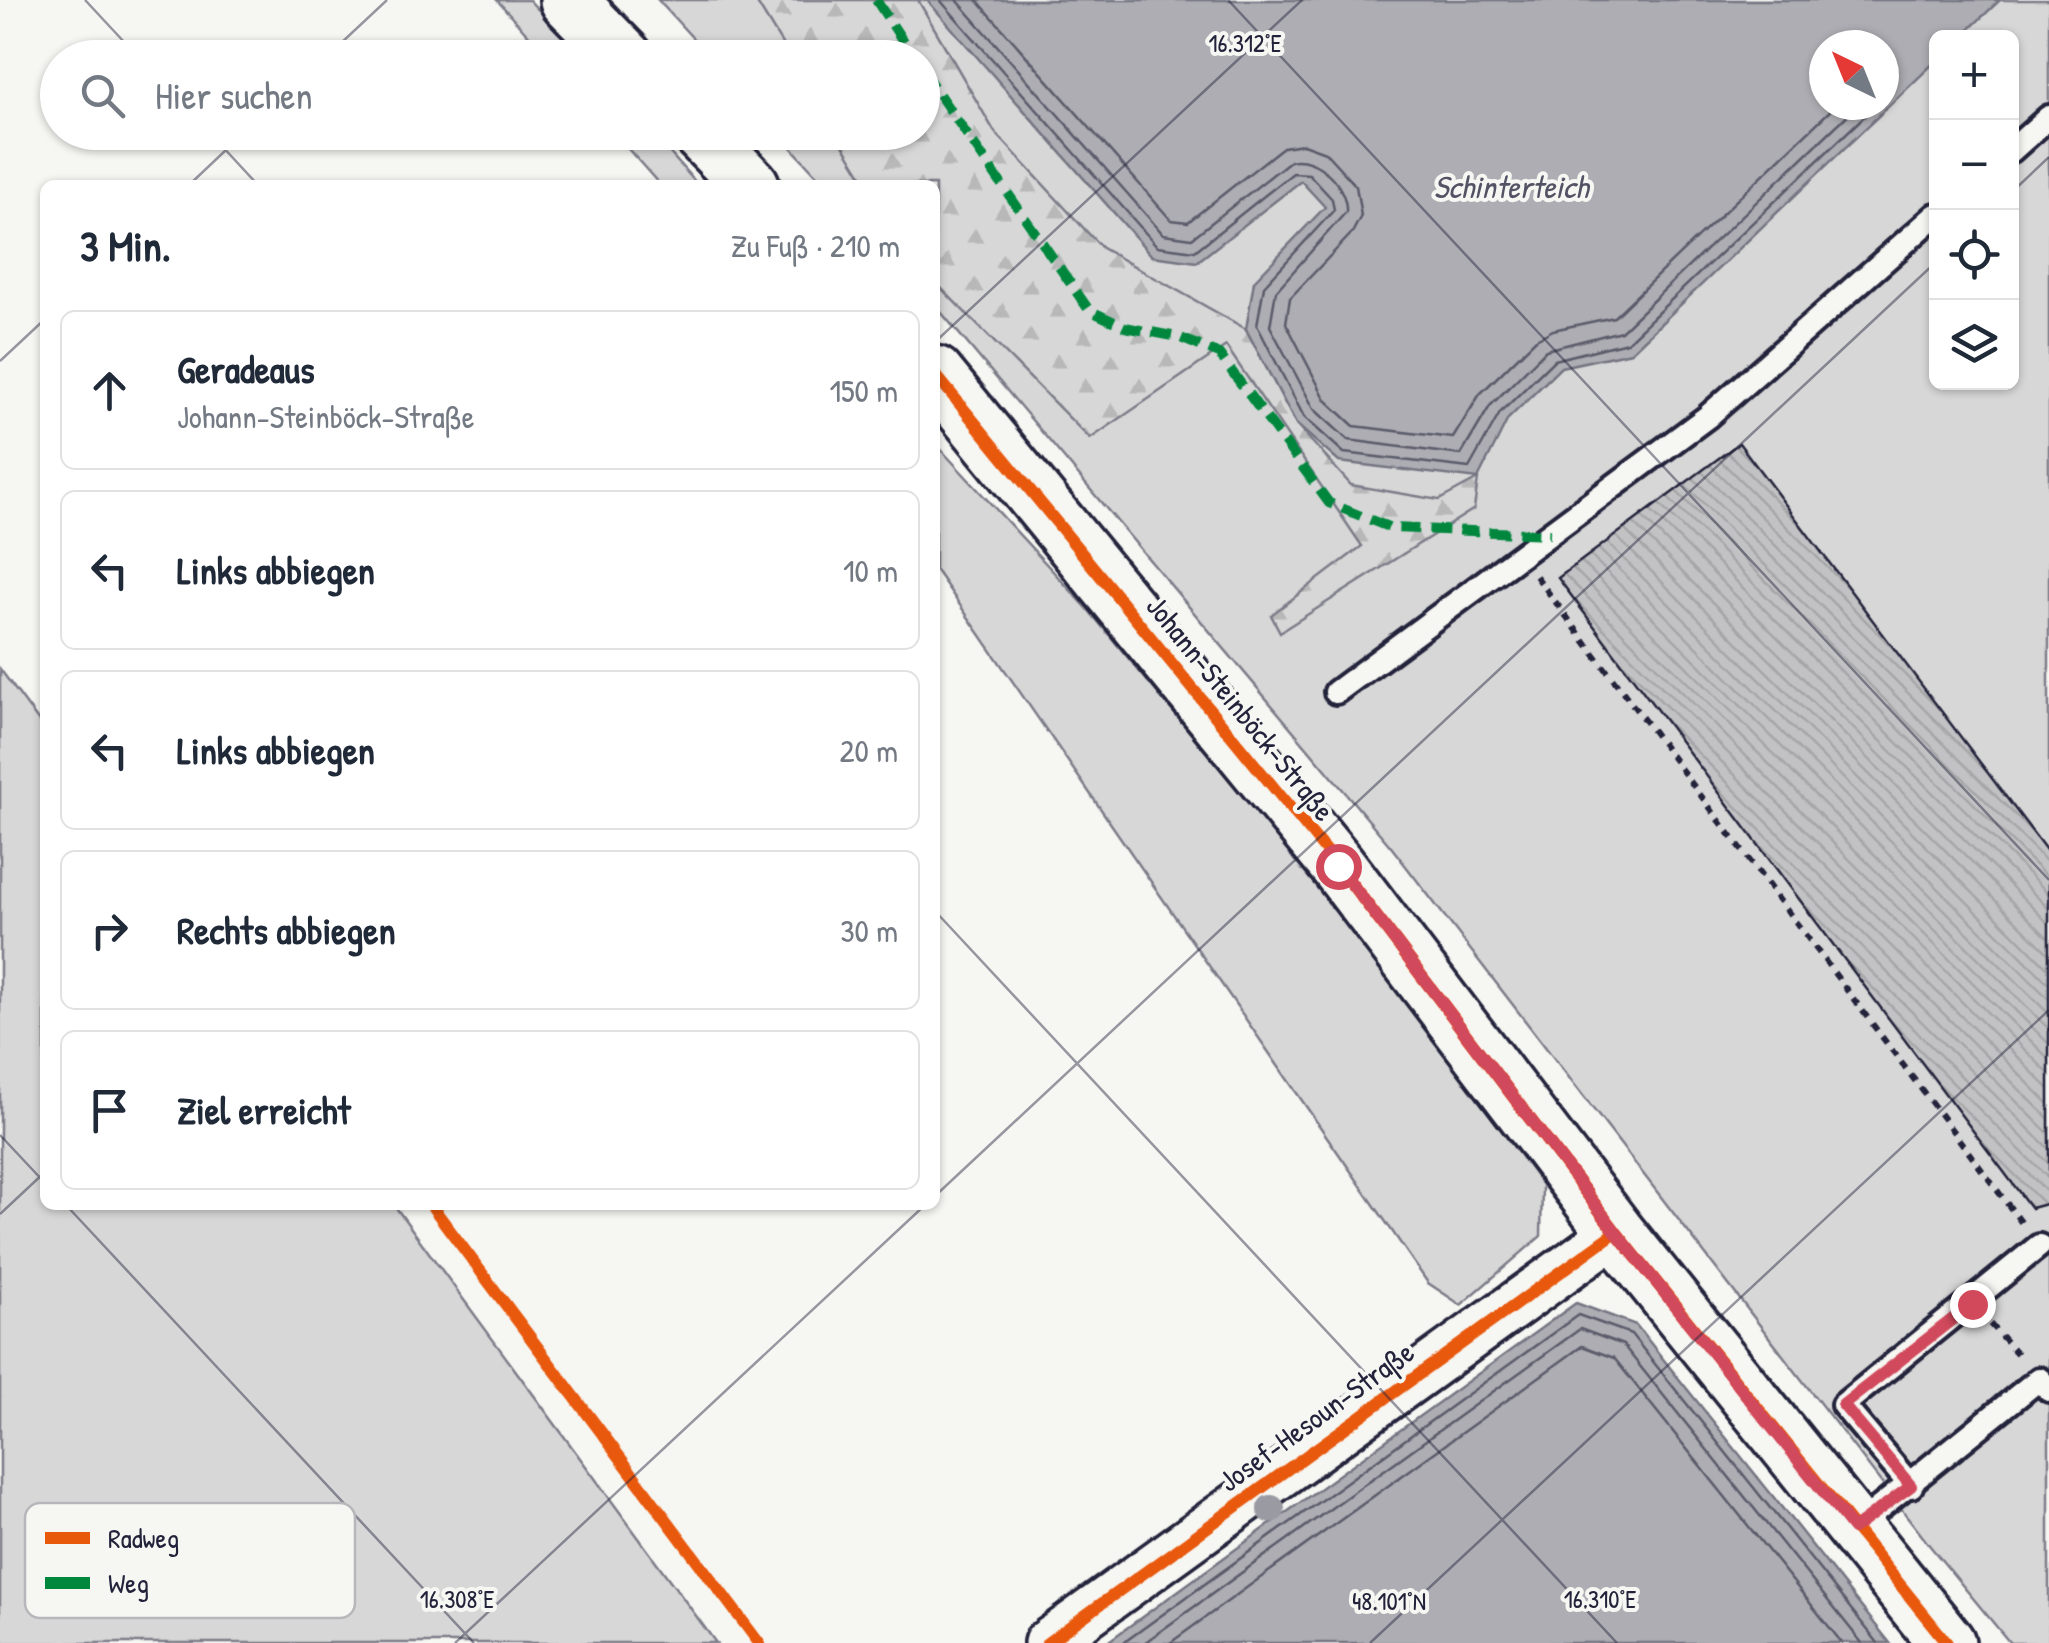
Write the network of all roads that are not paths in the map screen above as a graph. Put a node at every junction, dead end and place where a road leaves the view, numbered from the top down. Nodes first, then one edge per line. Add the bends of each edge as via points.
1 (568, 0) edge
2 (600, 0) edge
3 (607, 40) edge
4 (636, 40) edge
5 (2049, 117) edge
6 (2019, 144) edge
7 (717, 150) edge
8 (735, 150) edge
9 (746, 180) edge
10 (762, 180) edge
11 (1929, 222) edge
12 (940, 380) edge
13 (1336, 692) dead end
14 (1616, 1232) junction
15 (2039, 1246) road end
16 (2046, 1380) edge
17 (1911, 1486) junction
18 (1853, 1529) junction
19 (1047, 1643) edge
20 (1947, 1643) edge

1 - 3 street
2 - 4 street
5 - 6 lane
7 - 9 street
8 - 10 street
11 - 13 lane via 1707,417
12 - 14 street, Johann-Steinböck-Straße via 1338,866
14 - 18 street, Johann-Steinböck-Straße
14 - 19 street, Josef-Hesoun-Straße
15 - 17 lane via 1843,1405
16 - 17 lane
17 - 18 lane
18 - 20 street, Johann-Steinböck-Straße

